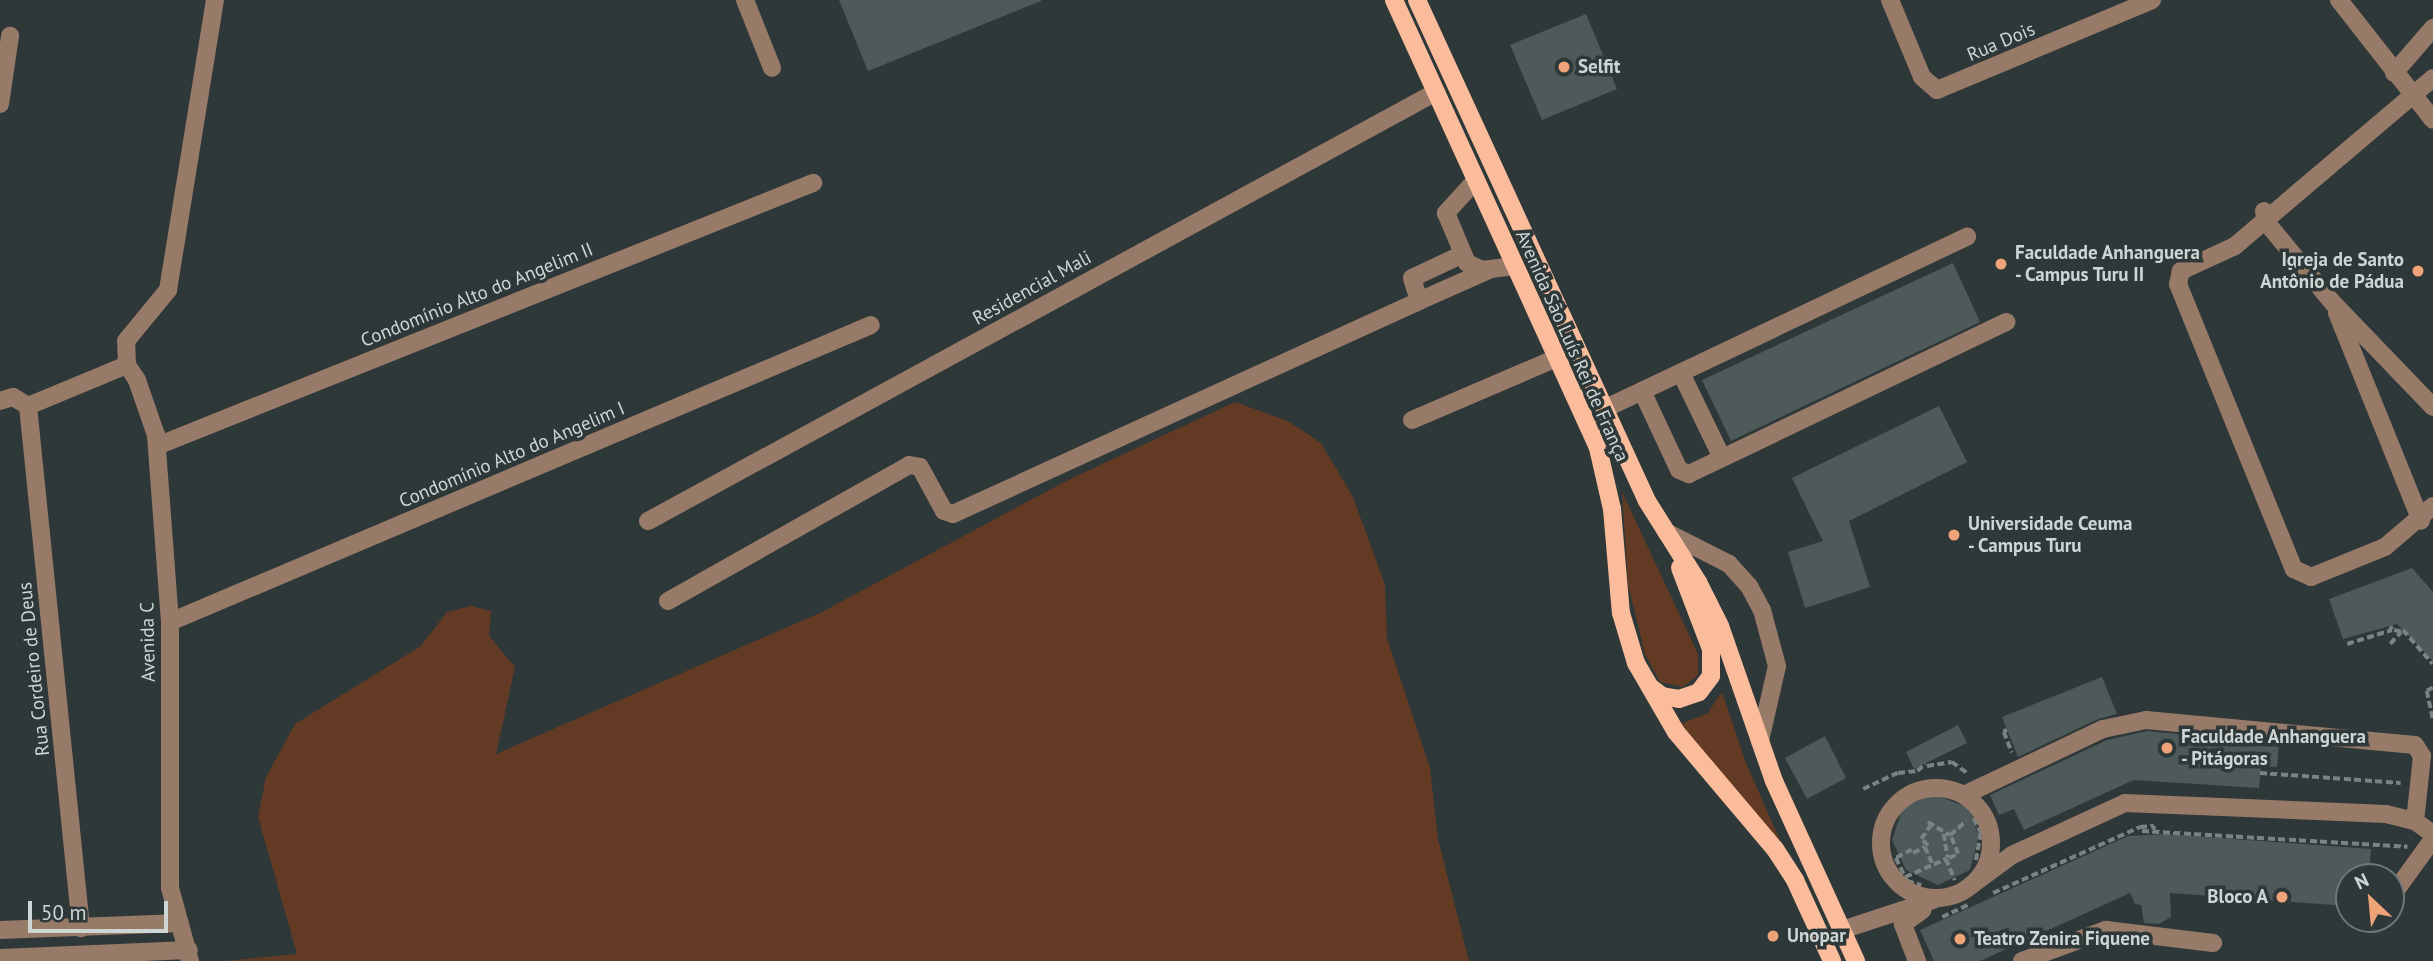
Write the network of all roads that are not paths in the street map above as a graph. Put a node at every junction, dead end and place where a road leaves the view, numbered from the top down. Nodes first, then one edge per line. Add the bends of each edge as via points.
1 (215, 0) edge
2 (746, 0) edge
3 (1394, 0) edge
4 (1417, 0) edge
5 (1890, 0) edge
6 (2152, 0) edge
7 (2339, 0) edge
8 (2433, 28) edge
9 (10, 36) dead end
10 (772, 68) dead end
11 (2394, 73) junction
12 (2433, 78) edge
13 (1436, 92) junction
14 (2412, 96) junction
15 (0, 104) edge
16 (2433, 120) edge
17 (1476, 180) junction
18 (813, 183) dead end
19 (2266, 222) junction
20 (1967, 237) dead end
21 (1463, 254) junction
22 (1515, 266) junction
23 (1489, 270) junction
24 (1419, 301) junction
25 (2333, 303) junction
26 (2006, 322) dead end
27 (871, 326) dead end
28 (1557, 358) junction
29 (127, 365) junction
30 (1681, 373) junction
31 (1642, 391) junction
32 (0, 401) edge
33 (28, 406) junction
34 (2433, 407) edge
35 (1604, 410) junction
36 (1412, 420) dead end
37 (157, 446) junction
38 (1722, 458) junction
39 (2433, 506) edge
40 (2421, 521) junction
41 (648, 522) dead end
42 (1667, 532) junction
43 (668, 601) dead end
44 (170, 622) junction
45 (1643, 679) junction
46 (1760, 741) junction
47 (1964, 795) junction
48 (2415, 821) junction
49 (2433, 836) edge
50 (2405, 877) edge
51 (1962, 885) junction
52 (180, 923) junction
53 (81, 928) junction
54 (0, 930) edge
55 (1842, 930) junction
56 (2213, 943) dead end
57 (189, 955) edge
58 (0, 958) edge
59 (1832, 961) edge
60 (1856, 961) edge
61 (1917, 961) edge
62 (2022, 961) edge

1 - 29 street via 168,290 132,330 126,341
2 - 10 street
3 - 13 main road, Avenida São Luís Rei de França
4 - 35 main road, Avenida São Luís Rei de França
5 - 6 street, Rua Dois via 1922,77 1931,88 1944,89
7 - 11 street
8 - 11 street
9 - 15 street
11 - 14 street
12 - 14 street
13 - 17 main road, Avenida São Luís Rei de França
13 - 41 street, Residencial Mali
14 - 16 street
14 - 19 street
17 - 21 street via 1446,213
17 - 22 main road, Avenida São Luís Rei de França
18 - 37 street, Condomínio Alto do Angelim II
19 - 25 street
19 - 40 street via 2235,246 2185,268 2178,284 2294,569 2311,577 2323,574 2385,547
20 - 30 street
21 - 23 street via 1471,268
21 - 24 street via 1412,278
22 - 23 street
22 - 28 main road, Avenida São Luís Rei de França
23 - 24 street
24 - 43 street via 953,514 944,511 920,467 909,465
25 - 34 street
25 - 40 street
26 - 38 street
27 - 44 street, Condomínio Alto do Angelim I
28 - 36 street
28 - 45 main road, Avenida São Luís Rei de França via 1604,465 1621,613
29 - 33 street
29 - 37 street, Avenida C via 137,380
30 - 31 street
30 - 38 street
31 - 35 street
31 - 38 street via 1679,470 1689,474
32 - 33 street via 13,397
33 - 53 street, Rua Cordeiro de Deus
35 - 42 main road, Avenida São Luís Rei de França
37 - 44 street, Avenida C
39 - 40 street
42 - 45 main road via 1711,649 1713,670 1704,688 1679,699 1662,696
42 - 46 main road, Avenida São Luís Rei de França via 1720,626
42 - 46 street via 1729,564 1762,610 1777,666
44 - 52 street, Avenida C via 170,888
45 - 59 main road, Avenida São Luís Rei de França via 1676,732 1775,849 1795,880
46 - 55 main road, Avenida São Luís Rei de França
47 - 48 street via 2103,729 2146,720 2415,745 2422,756
47 - 51 street via 1983,813 1991,834 1989,857
47 - 51 street via 1938,787 1912,792 1891,809 1881,834 1883,860 1895,881 1926,897
48 - 49 street
48 - 51 street via 2386,814 2125,803 2012,855
49 - 50 street
51 - 55 street
51 - 61 street via 1903,925
52 - 53 street
52 - 57 street, Avenida C
53 - 54 street
55 - 60 main road, Avenida São Luís Rei de França
56 - 62 street via 2106,930
57 - 58 street, Avenida C

